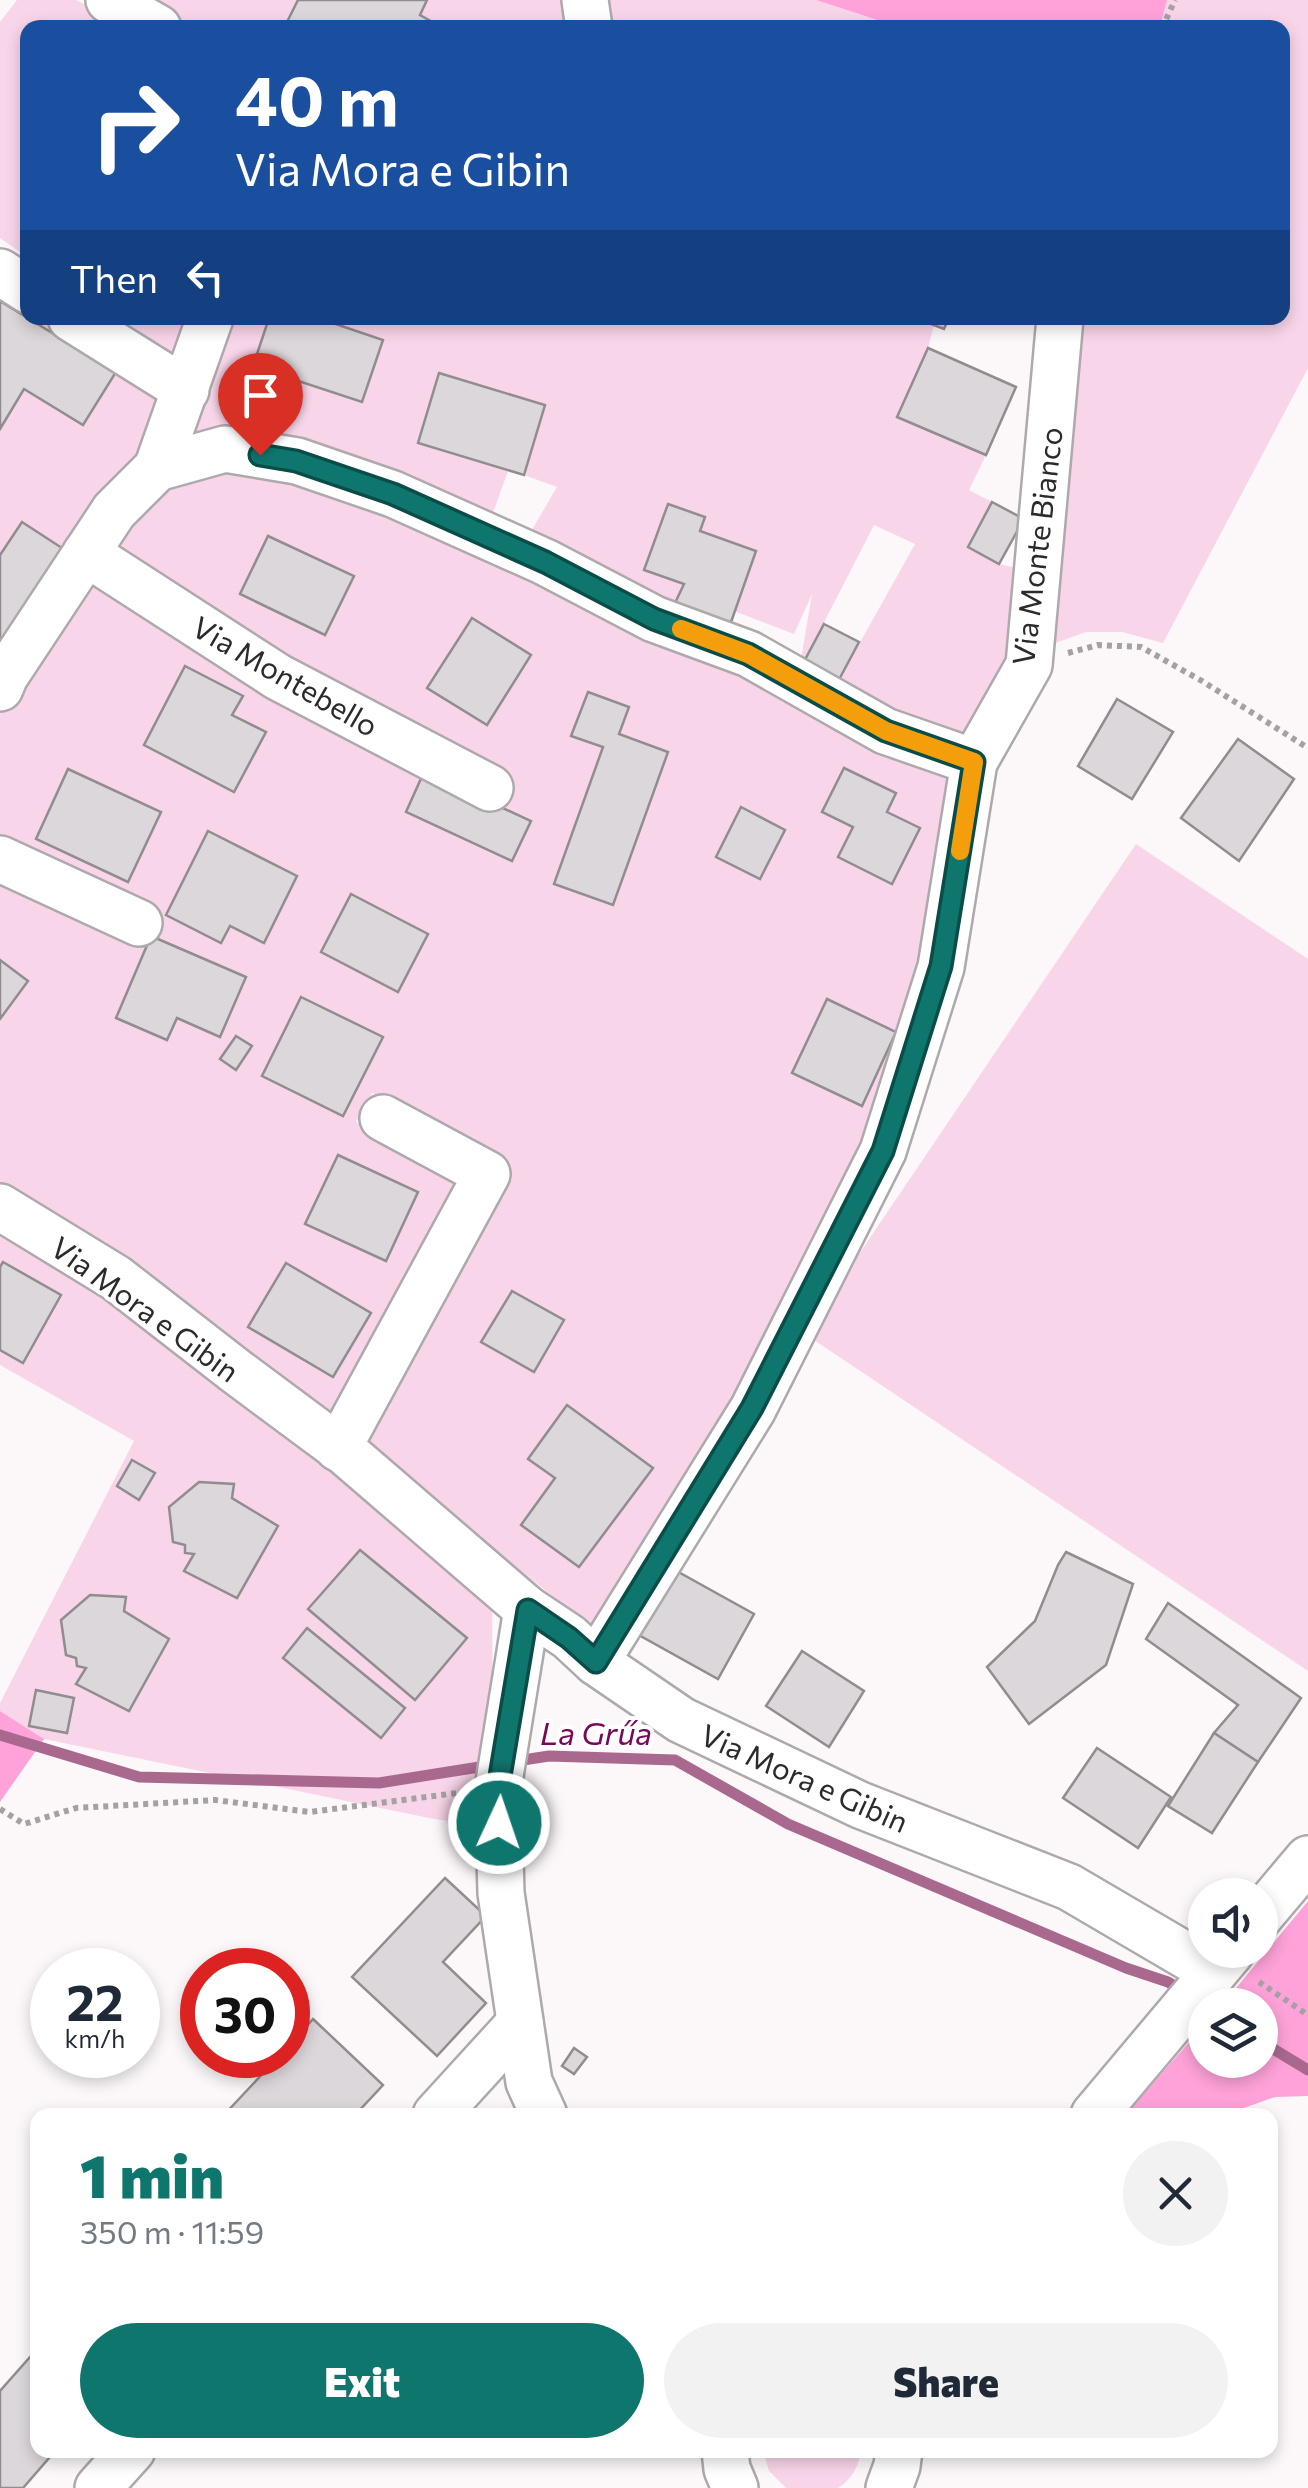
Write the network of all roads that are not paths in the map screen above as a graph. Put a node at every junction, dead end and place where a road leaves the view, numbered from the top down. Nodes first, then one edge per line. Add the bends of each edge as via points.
1 (108, 0) edge
2 (144, 20) edge
3 (83, 325) edge
4 (208, 325) edge
5 (1059, 325) edge
6 (186, 390) junction
7 (157, 468) junction
8 (86, 553) junction
9 (0, 688) edge
10 (974, 762) junction
11 (490, 788) dead end
12 (0, 859) edge
13 (139, 924) dead end
14 (383, 1118) dead end
15 (0, 1207) edge
16 (338, 1448) junction
17 (528, 1610) junction
18 (596, 1662) junction
19 (1308, 1859) edge
20 (1278, 1895) edge
21 (1188, 1943) edge
22 (1216, 1968) edge
23 (520, 2023) junction
24 (442, 2108) edge
25 (541, 2108) edge
26 (1100, 2108) edge
27 (125, 2458) edge
28 (98, 2488) edge

1 - 2 street
3 - 6 street
4 - 6 street
5 - 10 street, Via Monte Bianco via 1028,665
6 - 7 street
7 - 8 street via 114,511
7 - 10 street via 225,449 296,461 393,494 654,619 748,654 886,731
8 - 9 street
8 - 11 street, Via Montebello via 278,677
10 - 18 street via 941,966 883,1151 752,1408
12 - 13 street
14 - 16 street via 487,1174
15 - 16 street, Via Mora e Gibin via 116,1278
16 - 17 street, Via Mora e Gibin
17 - 18 street, Via Mora e Gibin
17 - 23 street via 501,1775 500,1893
18 - 21 street, Via Mora e Gibin via 681,1720 860,1805 1069,1887
19 - 20 street
22 - 26 street
23 - 24 street
23 - 25 street via 529,2082
27 - 28 street

